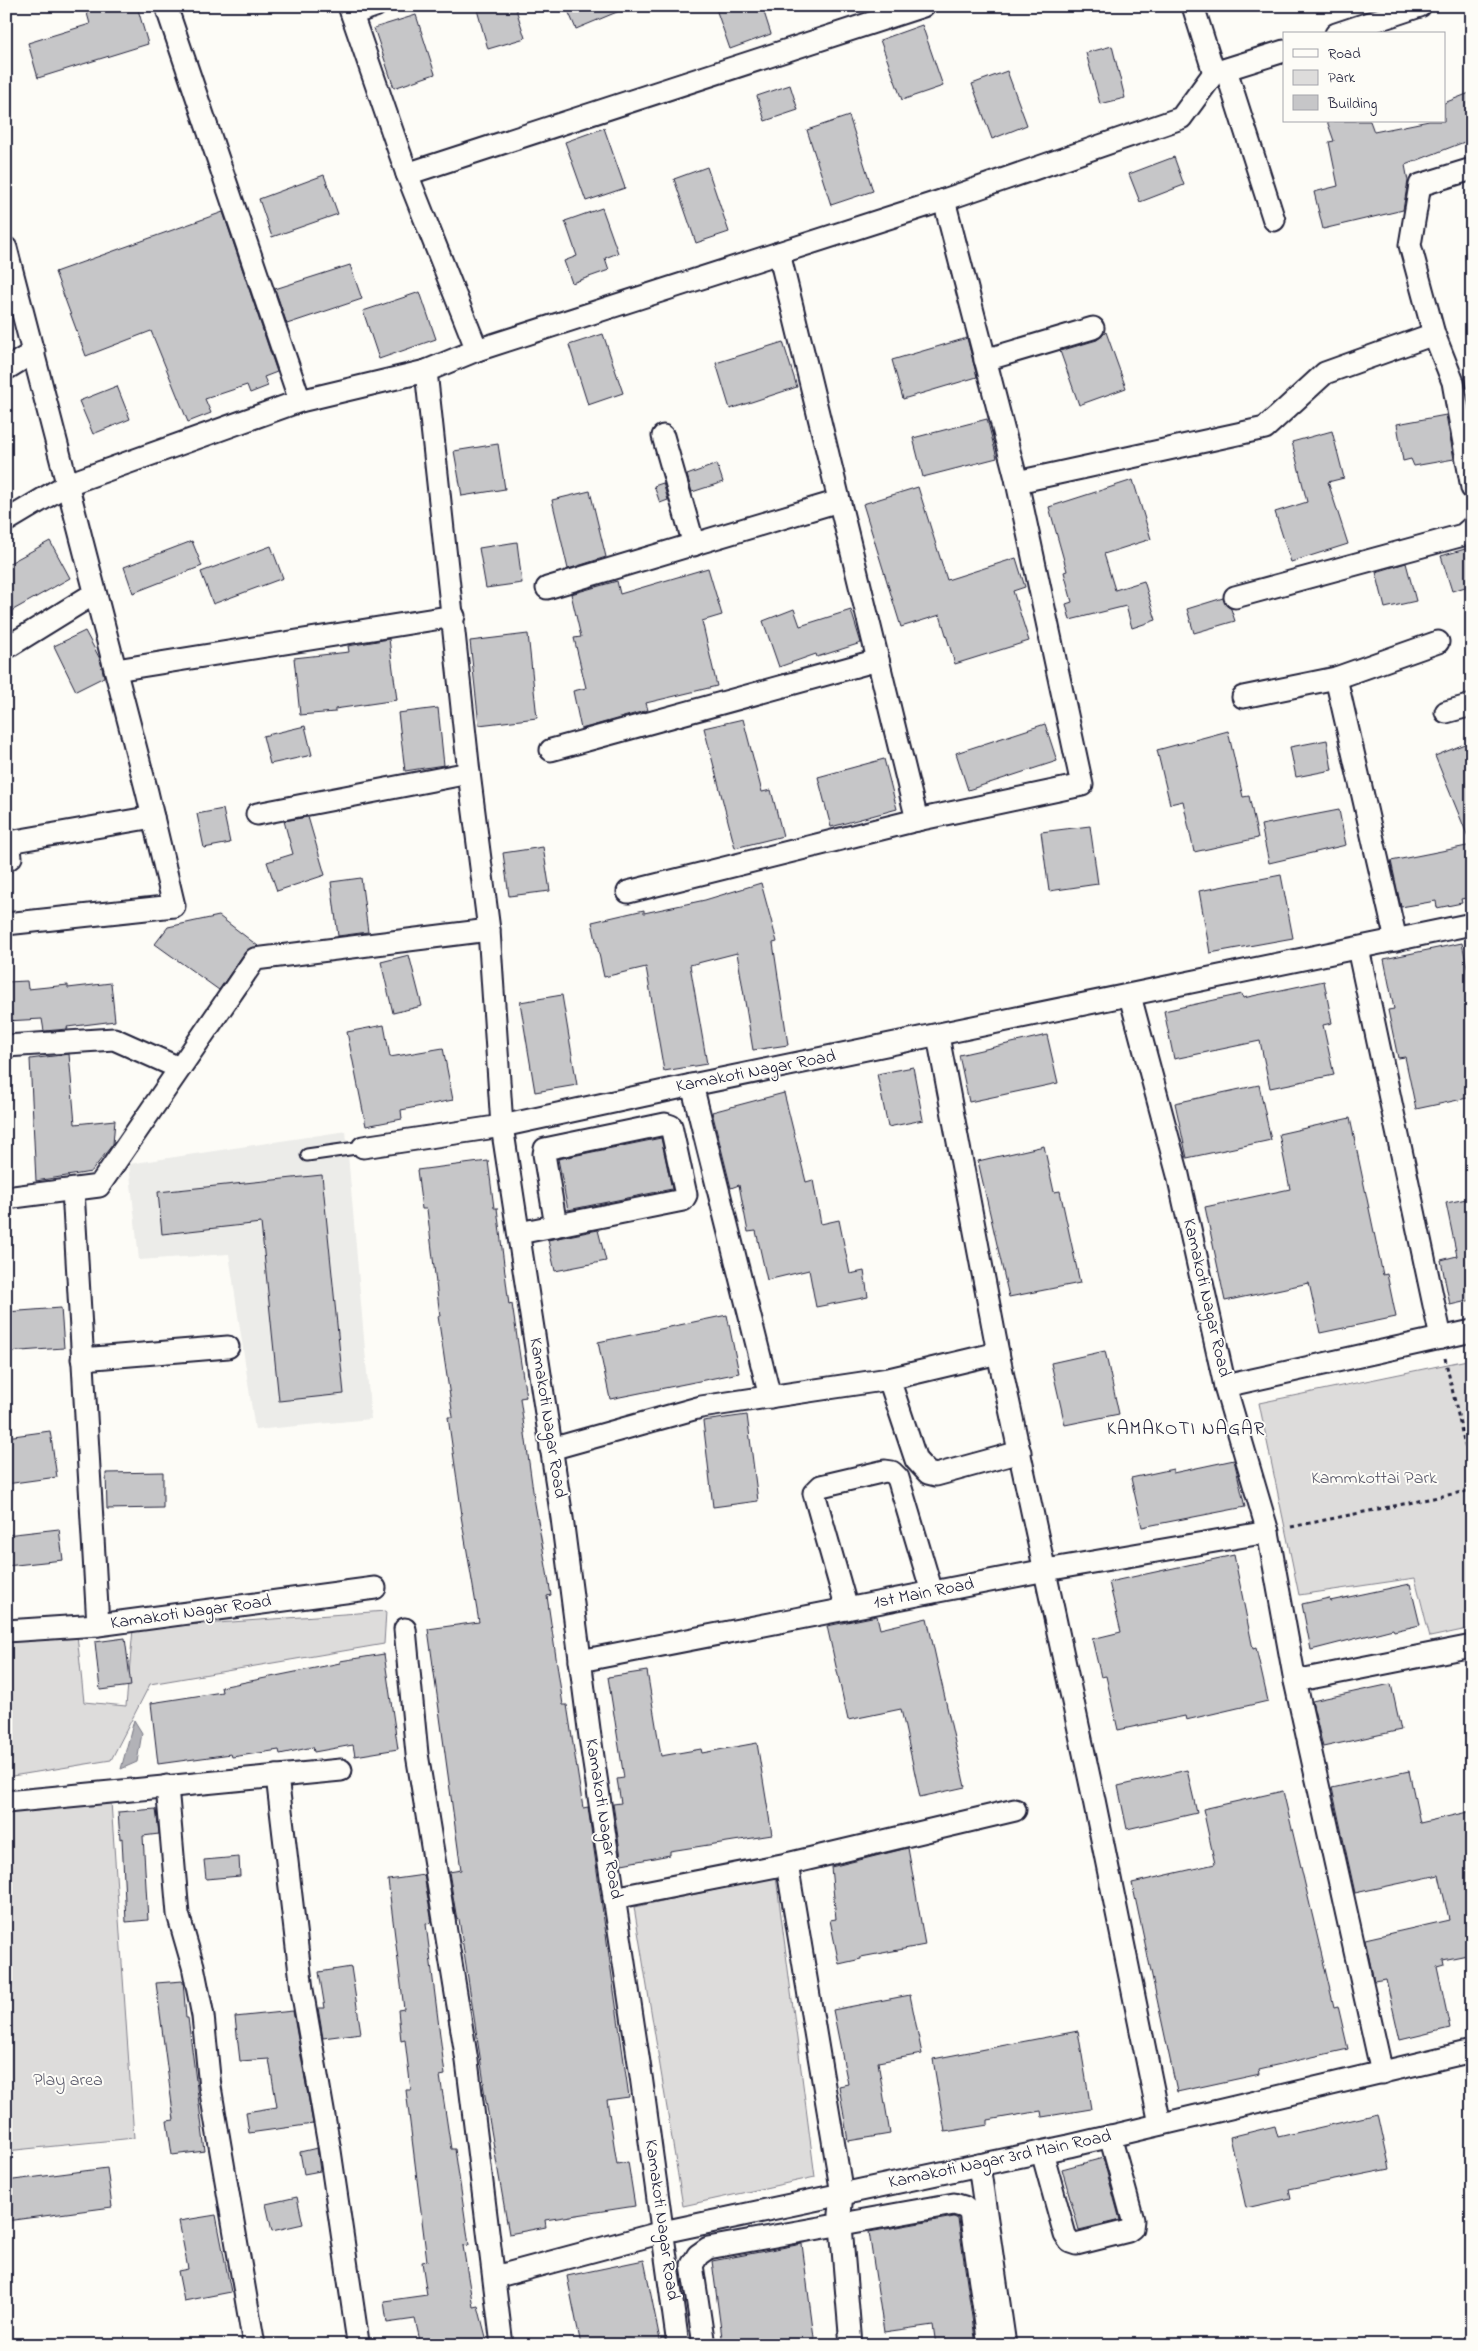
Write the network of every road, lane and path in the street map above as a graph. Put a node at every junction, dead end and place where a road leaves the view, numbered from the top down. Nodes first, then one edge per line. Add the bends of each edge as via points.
1 (166, 6) edge
2 (375, 6) edge
3 (923, 6) edge
4 (1193, 6) edge
5 (1420, 6) edge
6 (350, 10) edge
7 (1342, 32) edge
8 (1283, 51) edge
9 (1220, 72) junction
10 (1472, 169) edge
11 (407, 174) junction
12 (944, 200) junction
13 (1274, 220) dead end
14 (6, 248) edge
15 (779, 254) junction
16 (1093, 328) dead end
17 (1434, 334) junction
18 (477, 350) junction
19 (34, 352) junction
20 (985, 360) junction
21 (6, 369) edge
22 (426, 371) junction
23 (1462, 382) edge
24 (300, 401) junction
25 (663, 436) dead end
26 (1017, 482) junction
27 (68, 484) junction
28 (1472, 488) edge
29 (839, 502) junction
30 (6, 521) edge
31 (1472, 527) edge
32 (694, 545) junction
33 (547, 588) dead end
34 (95, 592) junction
35 (1235, 597) dead end
36 (454, 616) junction
37 (1438, 642) dead end
38 (6, 648) edge
39 (878, 660) junction
40 (116, 670) junction
41 (1336, 678) junction
42 (1243, 697) dead end
43 (1472, 705) edge
44 (1446, 712) dead end
45 (551, 750) dead end
46 (469, 773) junction
47 (257, 814) dead end
48 (153, 817) junction
49 (916, 820) junction
50 (6, 861) edge
51 (628, 892) dead end
52 (6, 924) edge
53 (1472, 924) edge
54 (489, 930) junction
55 (1396, 940) junction
56 (1358, 948) junction
57 (1130, 996) junction
58 (938, 1036) junction
59 (6, 1046) edge
60 (179, 1068) junction
61 (692, 1084) junction
62 (618, 1101) junction
63 (578, 1109) junction
64 (702, 1124) junction
65 (502, 1126) junction
66 (672, 1131) junction
67 (625, 1132) junction
68 (584, 1140) junction
69 (363, 1147) joint
70 (307, 1155) dead end
71 (73, 1190) junction
72 (6, 1198) edge
73 (556, 1226) junction
74 (519, 1233) junction
75 (1472, 1331) edge
76 (1441, 1338) junction
77 (228, 1347) dead end
78 (998, 1353) junction
79 (82, 1359) junction
80 (889, 1379) junction
81 (1225, 1386) junction
82 (770, 1397) junction
83 (551, 1448) junction
84 (1020, 1452) junction
85 (1472, 1476) edge
86 (1472, 1490) edge
87 (1268, 1532) junction
88 (1046, 1570) junction
89 (375, 1588) dead end
90 (932, 1592) junction
91 (847, 1609) junction
92 (98, 1625) junction
93 (405, 1629) dead end
94 (6, 1631) edge
95 (1472, 1646) edge
96 (580, 1661) junction
97 (1295, 1681) junction
98 (341, 1770) dead end
99 (276, 1776) junction
100 (167, 1786) junction
101 (6, 1802) edge
102 (1015, 1810) dead end
103 (787, 1864) junction
104 (614, 1898) junction
105 (1472, 2051) edge
106 (1382, 2073) junction
107 (1160, 2124) junction
108 (1110, 2136) junction
109 (1042, 2152) junction
110 (978, 2165) junction
111 (842, 2194) junction
112 (841, 2224) junction
113 (663, 2232) junction
114 (495, 2277) junction
115 (355, 2344) edge
116 (254, 2345) edge
117 (502, 2345) edge
118 (678, 2345) edge
119 (704, 2345) edge
120 (851, 2345) edge
121 (989, 2345) edge
122 (1004, 2345) edge

1 - 24 street
2 - 6 street
3 - 11 street
4 - 9 street
5 - 7 street
6 - 11 street
8 - 9 street
9 - 12 street via 1181,118
9 - 13 street
10 - 17 street via 1420,185 1410,245
11 - 18 street
12 - 15 street
12 - 20 street
14 - 19 street
15 - 18 street
15 - 29 street
16 - 20 street
17 - 23 street
17 - 26 street via 1325,373 1265,428
18 - 22 street
19 - 21 street
19 - 27 street
20 - 26 street
22 - 24 street
22 - 36 street
23 - 28 street
24 - 27 street
25 - 32 street
26 - 49 street via 1082,785
27 - 30 street
27 - 34 street
29 - 32 street
29 - 39 street
31 - 35 street via 1463,535
32 - 33 street
34 - 38 street
34 - 40 street
36 - 40 street
36 - 46 street
37 - 41 street
39 - 45 street
39 - 49 street
40 - 48 street
41 - 42 street
41 - 55 street
43 - 44 street
46 - 47 street
46 - 54 street
48 - 50 street via 15,841 10,849 11,857
48 - 52 street via 174,906
49 - 51 street
53 - 55 street, Kamakoti Nagar Road
54 - 60 street via 255,958
54 - 65 street
55 - 56 street, Kamakoti Nagar Road
56 - 57 street, Kamakoti Nagar Road
56 - 76 street
57 - 58 street, Kamakoti Nagar Road
57 - 81 street, Kamakoti Nagar Road via 1178,1175
58 - 61 street, Kamakoti Nagar Road
58 - 78 street
59 - 60 street via 114,1039
60 - 71 street via 98,1186
61 - 62 street, Kamakoti Nagar Road
61 - 64 street
62 - 63 street, Kamakoti Nagar Road
62 - 67 street
63 - 65 street, Kamakoti Nagar Road
63 - 68 street
64 - 66 street
64 - 82 street
65 - 69 street
65 - 74 street, Kamakoti Nagar Road
66 - 67 street via 671,1126 665,1124
66 - 73 street via 684,1198
67 - 68 street
68 - 73 street via 548,1147 544,1152
69 - 70 lane
71 - 72 street
71 - 79 street
73 - 74 street
74 - 83 street, Kamakoti Nagar Road
75 - 76 street, Kamakoti Nagar Road
76 - 81 street, Kamakoti Nagar Road
76 - 85 path
77 - 79 street
78 - 80 street
78 - 84 street
79 - 92 street
80 - 82 street
80 - 84 street via 916,1460 928,1473 936,1475
81 - 87 street
82 - 83 street via 701,1407
83 - 96 street, Kamakoti Nagar Road
84 - 88 street
86 - 87 path
87 - 88 street, 1st Main Road
87 - 97 street
88 - 90 street, 1st Main Road
88 - 107 street
89 - 92 street, Kamakoti Nagar Road
90 - 91 street, 1st Main Road
90 - 91 street via 898,1478 892,1472 884,1471 821,1486 814,1493
91 - 96 street, 1st Main Road
92 - 94 street, Kamakoti Nagar Road
93 - 114 street via 417,1754 466,2061
95 - 97 street
96 - 104 street, Kamakoti Nagar Road
97 - 106 street
98 - 99 street
99 - 100 street
99 - 115 street via 302,1990 330,2151
100 - 101 street
100 - 116 street via 178,1914 203,2016 210,2087
102 - 103 street
103 - 104 street
103 - 111 street
104 - 113 street, Kamakoti Nagar Road
105 - 106 street, Kamakoti Nagar 3rd Main Road
106 - 107 street, Kamakoti Nagar 3rd Main Road
107 - 108 street, Kamakoti Nagar 3rd Main Road
108 - 109 street, Kamakoti Nagar 3rd Main Road
108 - 109 street via 1133,2220 1132,2228 1076,2244 1065,2235
109 - 110 street, Kamakoti Nagar 3rd Main Road
110 - 111 street, Kamakoti Nagar 3rd Main Road
110 - 122 street
111 - 112 street
111 - 113 street, Kamakoti Nagar 3rd Main Road
112 - 119 street via 708,2248 698,2255 692,2265
112 - 120 street
112 - 121 street via 954,2204 964,2207 970,2212
113 - 114 street, Kamakoti Nagar 3rd Main Road
113 - 118 street, Kamakoti Nagar Road
114 - 117 street

